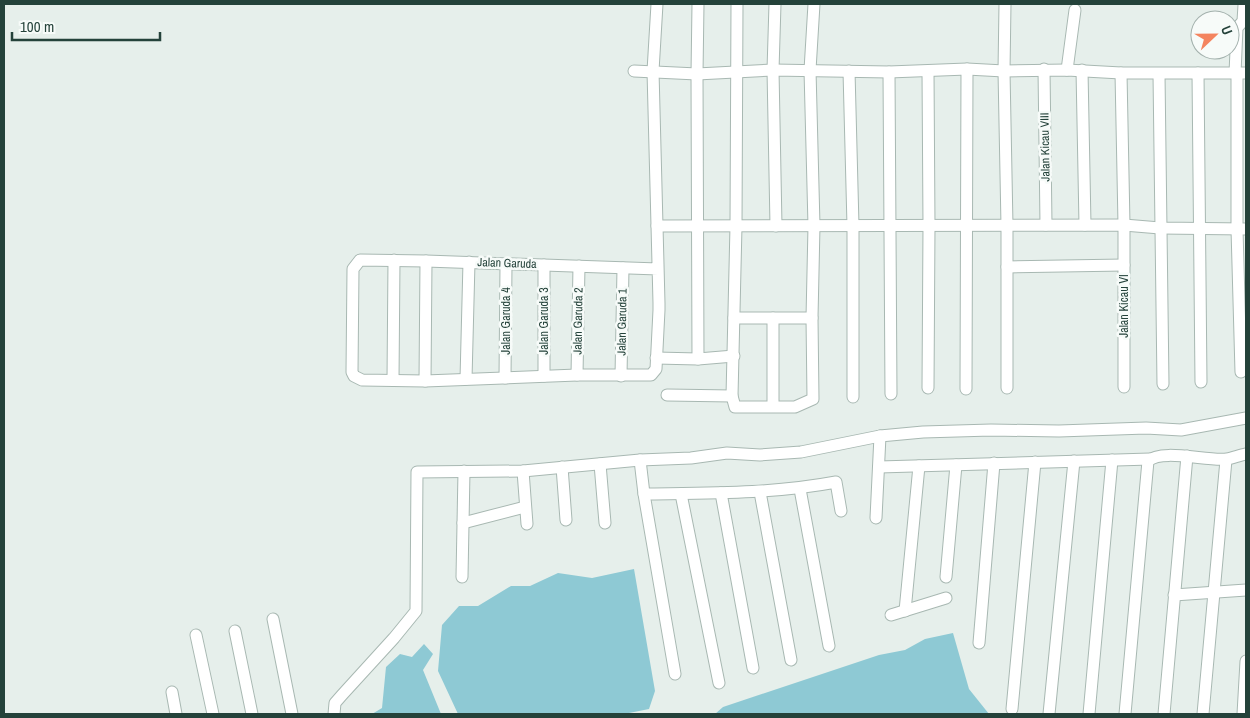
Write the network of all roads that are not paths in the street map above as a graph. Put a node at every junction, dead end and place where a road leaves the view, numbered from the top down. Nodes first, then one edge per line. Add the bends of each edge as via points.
1 (657, 4) edge
2 (698, 4) edge
3 (737, 4) edge
4 (774, 4) edge
5 (814, 4) edge
6 (1005, 4) edge
7 (1244, 6) dead end
8 (1075, 10) dead end
9 (967, 69) junction
10 (1044, 69) junction
11 (773, 70) junction
12 (810, 70) junction
13 (1067, 70) junction
14 (1082, 70) junction
15 (634, 71) dead end
16 (653, 71) junction
17 (736, 71) junction
18 (850, 71) junction
19 (928, 71) junction
20 (1004, 71) junction
21 (889, 72) junction
22 (1121, 73) junction
23 (1198, 73) junction
24 (1240, 73) edge
25 (696, 74) junction
26 (1159, 74) junction
27 (1085, 225) junction
28 (1124, 225) junction
29 (657, 226) junction
30 (698, 226) junction
31 (736, 226) junction
32 (776, 226) junction
33 (814, 226) junction
34 (853, 226) junction
35 (891, 226) junction
36 (930, 226) junction
37 (968, 226) junction
38 (1007, 226) junction
39 (1046, 226) junction
40 (1160, 228) junction
41 (1200, 229) junction
42 (1242, 229) edge
43 (394, 260) junction
44 (426, 261) junction
45 (469, 262) junction
46 (506, 264) junction
47 (544, 265) junction
48 (1124, 265) junction
49 (579, 266) junction
50 (1007, 267) junction
51 (623, 268) junction
52 (658, 269) junction
53 (734, 318) junction
54 (773, 318) junction
55 (812, 318) junction
56 (734, 356) junction
57 (656, 358) junction
58 (698, 359) junction
59 (1241, 372) dead end
60 (577, 375) junction
61 (544, 376) junction
62 (621, 376) junction
63 (505, 378) junction
64 (392, 380) junction
65 (466, 380) junction
66 (425, 381) junction
67 (1201, 382) dead end
68 (1162, 384) dead end
69 (1124, 387) dead end
70 (928, 388) dead end
71 (1007, 388) dead end
72 (966, 389) dead end
73 (891, 394) dead end
74 (668, 395) dead end
75 (732, 396) junction
76 (853, 397) dead end
77 (773, 406) junction
78 (1246, 418) edge
79 (880, 436) junction
80 (1246, 454) edge
81 (1187, 456) junction
82 (1150, 459) junction
83 (640, 460) junction
84 (1112, 460) junction
85 (1226, 460) junction
86 (1074, 461) junction
87 (1035, 462) junction
88 (600, 464) junction
89 (994, 464) junction
90 (956, 465) junction
91 (919, 466) junction
92 (562, 467) junction
93 (879, 467) junction
94 (464, 471) junction
95 (523, 471) junction
96 (800, 489) junction
97 (760, 492) junction
98 (722, 493) junction
99 (644, 494) junction
100 (681, 494) junction
101 (525, 507) junction
102 (841, 511) dead end
103 (876, 518) dead end
104 (566, 520) dead end
105 (463, 523) junction
106 (605, 523) dead end
107 (527, 524) dead end
108 (462, 577) dead end
109 (946, 577) dead end
110 (1246, 590) edge
111 (1214, 592) junction
112 (1174, 595) junction
113 (946, 598) dead end
114 (905, 611) junction
115 (891, 615) dead end
116 (273, 619) dead end
117 (235, 631) dead end
118 (196, 635) dead end
119 (979, 643) dead end
120 (828, 646) dead end
121 (791, 660) dead end
122 (1246, 661) edge
123 (753, 668) dead end
124 (675, 674) dead end
125 (719, 683) dead end
126 (172, 692) dead end
127 (1012, 709) dead end
128 (331, 713) edge
129 (176, 714) edge
130 (213, 714) edge
131 (252, 714) edge
132 (292, 714) edge
133 (1049, 714) edge
134 (1089, 714) edge
135 (1125, 714) edge
136 (1164, 714) edge
137 (1203, 714) edge
138 (1243, 714) edge

1 - 16 street
2 - 25 street
3 - 17 street
4 - 11 street
5 - 12 street
6 - 20 street
7 - 24 street via 1243,21 1237,28
8 - 13 street
9 - 19 street
9 - 20 street
9 - 37 street
10 - 13 street
10 - 20 street
10 - 39 street, Jalan Kicau VIII
11 - 12 street
11 - 17 street
11 - 32 street
12 - 18 street
12 - 33 street
13 - 14 street
14 - 22 street
14 - 27 street
15 - 16 street
16 - 25 street
16 - 29 street
17 - 25 street
17 - 31 street
18 - 21 street
18 - 34 street
19 - 21 street
19 - 36 street
20 - 38 street
21 - 35 street
22 - 26 street
22 - 28 street, Jalan Kicau VI
23 - 24 street
23 - 26 street
23 - 41 street
24 - 42 street
25 - 30 street
26 - 40 street
27 - 28 street
27 - 39 street
28 - 40 street
28 - 48 street, Jalan Kicau VI
29 - 30 street
29 - 52 street
30 - 31 street
30 - 58 street
31 - 32 street
31 - 53 street
32 - 33 street
33 - 34 street
33 - 55 street
34 - 35 street
34 - 76 street
35 - 36 street
35 - 73 street
36 - 37 street
36 - 70 street
37 - 38 street
37 - 72 street
38 - 39 street
38 - 50 street
40 - 41 street
40 - 68 street
41 - 42 street
41 - 67 street
42 - 59 street
43 - 44 street, Jalan Garuda
43 - 64 street
43 - 64 street, Jalan Garuda via 360,260 353,269 352,372 362,380
44 - 45 street, Jalan Garuda
44 - 66 street
45 - 46 street, Jalan Garuda
45 - 65 street
46 - 47 street, Jalan Garuda
46 - 63 street, Jalan Garuda 4
47 - 49 street, Jalan Garuda
47 - 61 street, Jalan Garuda 3
48 - 50 street
48 - 69 street, Jalan Kicau VI
49 - 51 street, Jalan Garuda
49 - 60 street, Jalan Garuda 2
50 - 71 street
51 - 52 street, Jalan Garuda
51 - 62 street, Jalan Garuda 1
52 - 57 street
53 - 54 street
53 - 56 street
54 - 55 street
54 - 77 street
55 - 77 street via 813,398 795,407
56 - 58 street
56 - 75 street
57 - 58 street
57 - 62 street via 656,369 651,375
60 - 61 street
60 - 62 street
61 - 63 street
63 - 65 street
64 - 66 street
65 - 66 street
74 - 75 street
75 - 77 street via 735,407
78 - 79 street via 1181,430 991,430
79 - 83 street via 801,452 727,453
79 - 93 street
80 - 85 street
81 - 82 street
81 - 85 street
81 - 112 street
82 - 84 street
82 - 135 street
83 - 88 street
83 - 99 street
84 - 86 street
84 - 134 street
85 - 111 street
86 - 87 street
86 - 133 street
87 - 89 street
87 - 127 street
88 - 92 street
88 - 106 street
89 - 90 street
89 - 119 street
90 - 91 street
90 - 109 street
91 - 93 street
91 - 114 street
92 - 95 street
92 - 104 street
93 - 103 street
94 - 95 street
94 - 105 street
94 - 128 street via 416,472 416,611 335,703
95 - 101 street
96 - 97 street
96 - 102 street via 836,482
96 - 120 street
97 - 98 street
97 - 121 street
98 - 100 street
98 - 123 street
99 - 100 street
99 - 124 street
100 - 125 street
101 - 105 street
101 - 107 street
105 - 108 street
110 - 111 street
111 - 112 street
111 - 137 street
112 - 136 street
113 - 114 street
114 - 115 street
116 - 132 street
117 - 131 street
118 - 130 street
122 - 138 street
126 - 129 street

